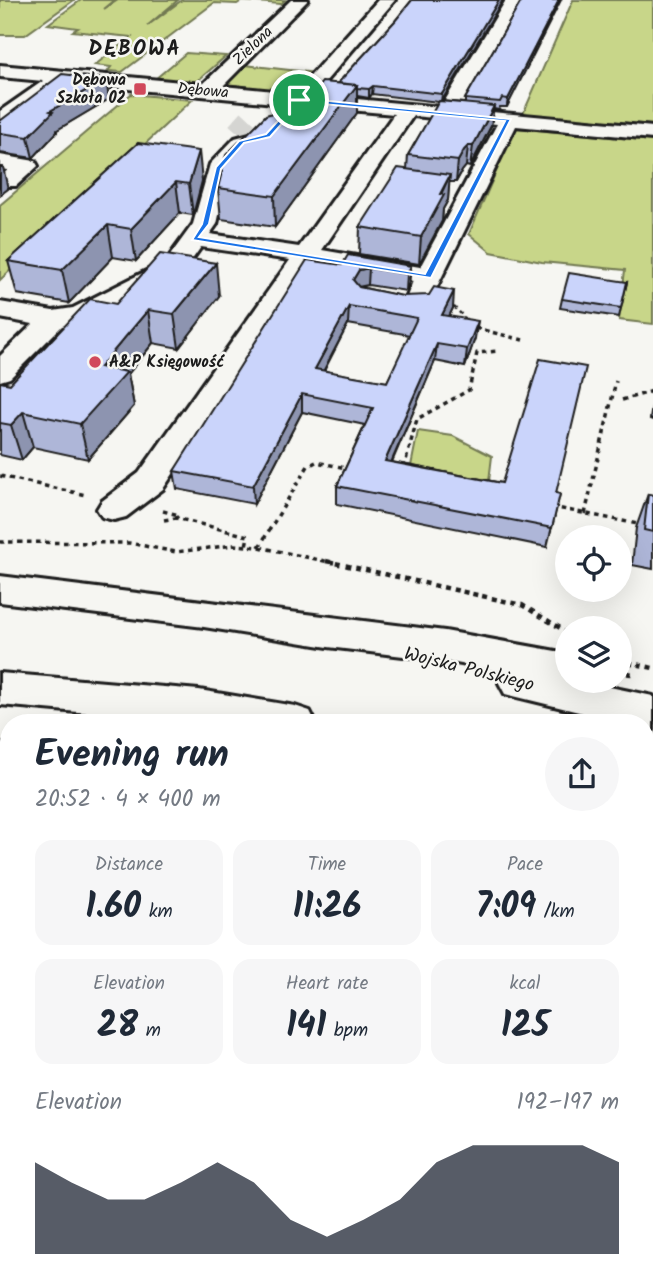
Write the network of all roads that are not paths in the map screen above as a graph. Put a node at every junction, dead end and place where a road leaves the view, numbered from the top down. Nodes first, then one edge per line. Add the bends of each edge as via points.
1 (300, 0) edge
2 (387, 0) edge
3 (513, 0) edge
4 (0, 71) edge
5 (59, 78) junction
6 (207, 91) junction
7 (299, 100) junction
8 (407, 110) junction
9 (447, 114) junction
10 (0, 120) edge
11 (509, 120) junction
12 (653, 133) edge
13 (359, 179) junction
14 (386, 182) edge
15 (249, 223) edge
16 (194, 239) junction
17 (312, 246) junction
18 (428, 276) junction
19 (393, 300) edge
20 (0, 310) edge
21 (53, 319) junction
22 (0, 372) edge
23 (118, 506) dead end
24 (0, 589) edge
25 (328, 633) junction
26 (555, 666) edge
27 (632, 682) edge
28 (653, 687) edge
29 (0, 689) edge
30 (653, 713) edge
31 (244, 714) edge

1 - 6 street, Zielona
2 - 7 street
3 - 9 street
4 - 5 street, Dębowa
5 - 6 street, Dębowa
5 - 10 street
6 - 7 street, Dębowa via 260,104
7 - 8 street, Dębowa
7 - 16 street via 268,136 239,136 218,169 205,224
8 - 9 street, Dębowa
8 - 13 street
9 - 11 street, Dębowa
11 - 12 street, Dębowa
11 - 18 street via 459,192
13 - 14 street
13 - 17 street
15 - 17 street via 246,228
16 - 17 street
16 - 21 street via 192,263 176,266 80,314
17 - 18 street
17 - 23 street via 151,481
18 - 19 street via 418,304
20 - 21 street
21 - 22 street
24 - 25 street, Wojska Polskiego
25 - 26 street, Wojska Polskiego via 444,646
25 - 30 street, Wojska Polskiego via 438,665
27 - 28 street
29 - 31 street

